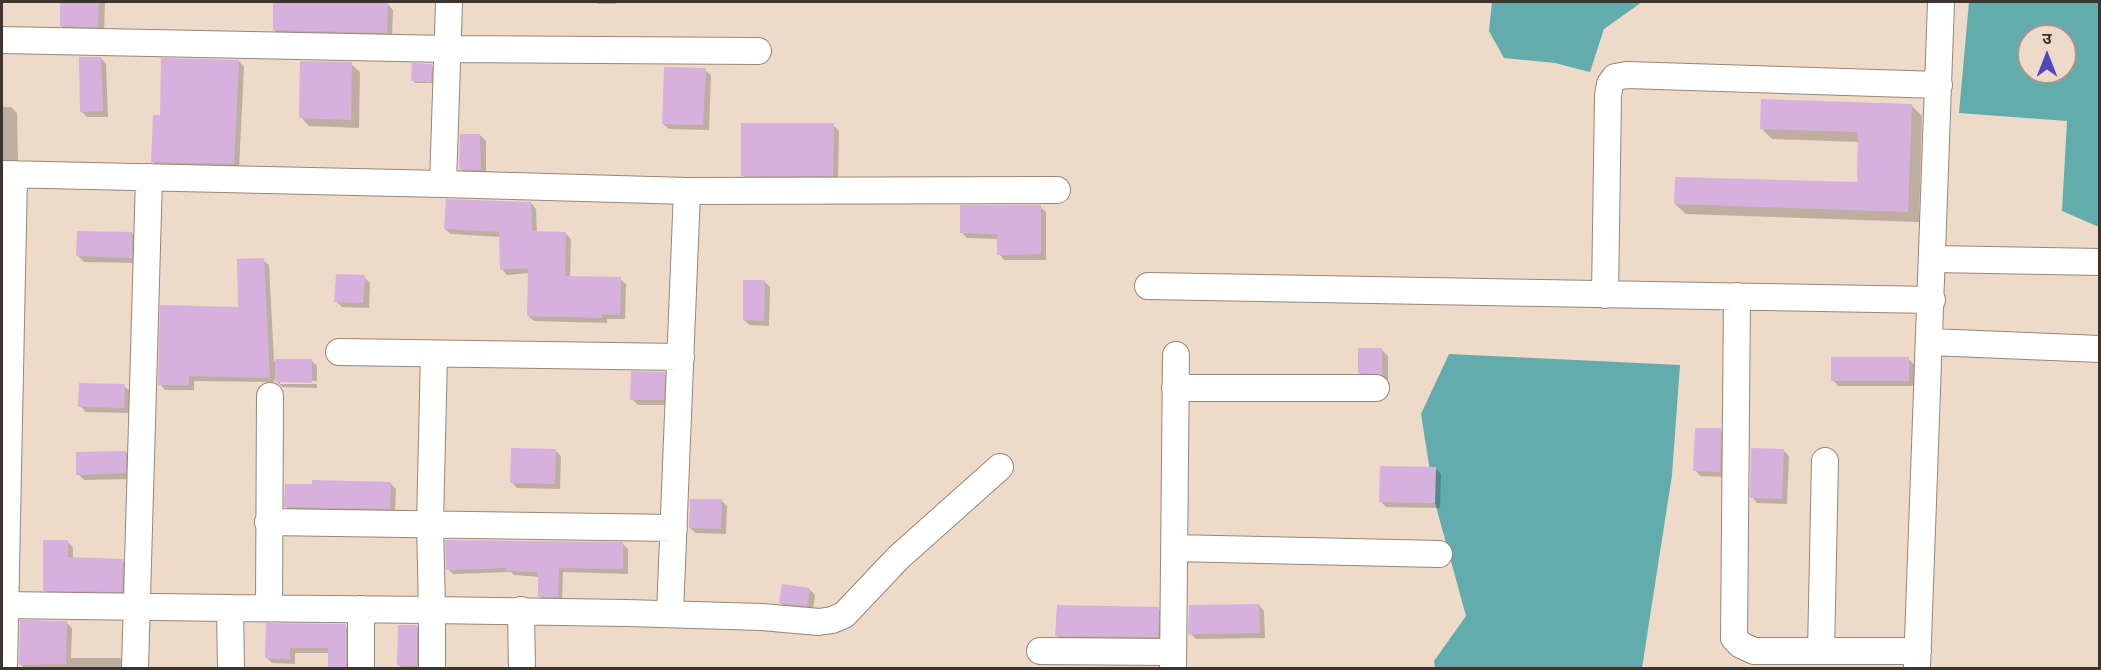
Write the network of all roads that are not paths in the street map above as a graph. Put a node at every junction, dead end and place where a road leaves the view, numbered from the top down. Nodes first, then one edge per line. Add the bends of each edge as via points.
1 (449, 2) edge
2 (1941, 2) edge
3 (2, 40) edge
4 (448, 49) junction
5 (758, 51) dead end
6 (1939, 85) junction
7 (8, 174) edge
8 (149, 177) junction
9 (443, 184) junction
10 (687, 190) junction
11 (1057, 190) dead end
12 (1934, 259) junction
13 (2100, 262) edge
14 (1148, 286) dead end
15 (1605, 295) junction
16 (1737, 296) junction
17 (1932, 300) junction
18 (1930, 342) junction
19 (2100, 348) edge
20 (339, 352) dead end
21 (434, 354) junction
22 (1176, 355) dead end
23 (681, 357) junction
24 (1175, 388) junction
25 (1376, 388) dead end
26 (270, 396) dead end
27 (1825, 461) dead end
28 (1000, 467) dead end
29 (268, 522) junction
30 (430, 523) junction
31 (674, 528) junction
32 (1174, 548) junction
33 (1439, 555) dead end
34 (3, 605) edge
35 (136, 606) junction
36 (231, 608) junction
37 (269, 609) junction
38 (361, 609) junction
39 (432, 610) junction
40 (521, 610) junction
41 (670, 614) junction
42 (1040, 651) dead end
43 (1821, 651) junction
44 (1173, 660) edge
45 (1917, 660) edge
46 (4, 669) edge
47 (135, 669) edge
48 (231, 669) edge
49 (361, 669) edge
50 (432, 669) edge
51 (522, 669) edge

1 - 4 street
2 - 6 street
3 - 4 street
4 - 5 street
4 - 9 street
6 - 12 street
6 - 15 street via 1615,77 1608,96
7 - 8 street
7 - 34 street
8 - 9 street
8 - 35 street
9 - 10 street
10 - 11 street
10 - 23 street
12 - 13 street
12 - 17 street
14 - 15 street
15 - 16 street
16 - 17 street
16 - 43 street via 1734,638 1754,651
17 - 18 street
18 - 19 street
18 - 45 street
20 - 21 street
21 - 23 street
21 - 30 street
22 - 24 street
23 - 31 street
24 - 25 street
24 - 32 street
26 - 29 street
27 - 43 street
28 - 41 street via 899,557 844,615 819,622
29 - 30 street
29 - 37 street
30 - 31 street
30 - 39 street
31 - 41 street
32 - 33 street
32 - 44 street
34 - 35 street
34 - 46 street
35 - 36 street
35 - 47 street
36 - 37 street
36 - 48 street
37 - 38 street
38 - 39 street
38 - 49 street
39 - 40 street
39 - 50 street
40 - 41 street
40 - 51 street
42 - 44 street
43 - 45 street

